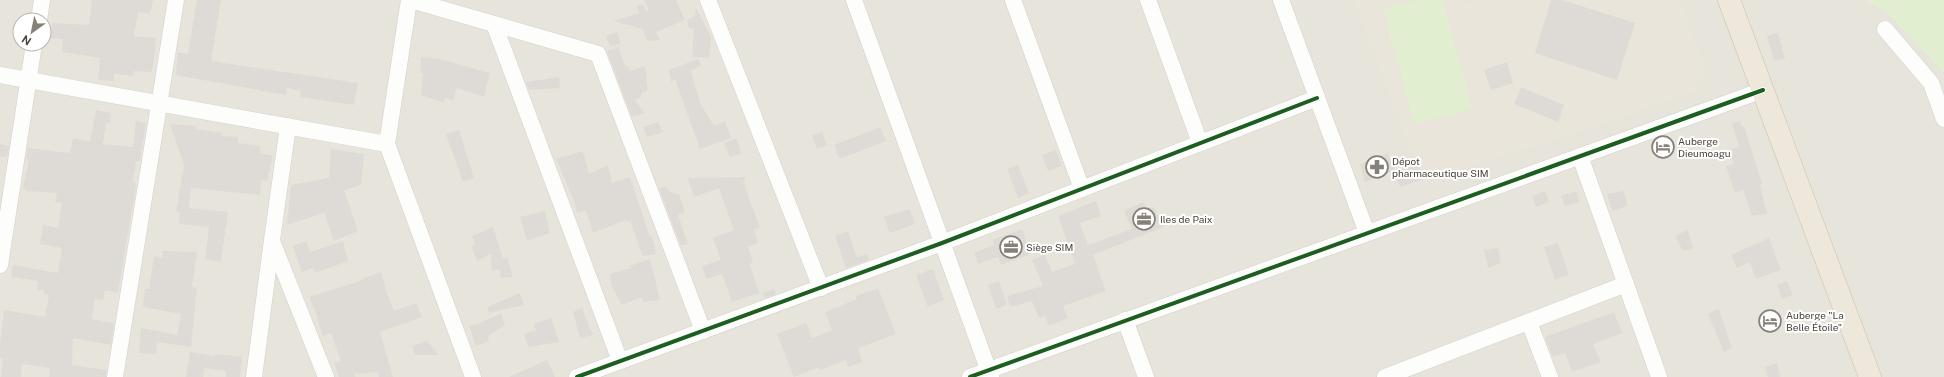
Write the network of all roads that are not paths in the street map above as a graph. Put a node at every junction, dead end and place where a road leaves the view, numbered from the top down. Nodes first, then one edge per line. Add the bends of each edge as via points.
1 (42, 0) edge
2 (176, 0) edge
3 (410, 0) edge
4 (708, 0) edge
5 (854, 0) edge
6 (1013, 0) edge
7 (1148, 0) edge
8 (1281, 0) edge
9 (1729, 0) edge
10 (40, 12) edge
11 (494, 24) junction
12 (1885, 28) dead end
13 (33, 52) edge
14 (0, 75) edge
15 (28, 80) junction
16 (1763, 90) junction
17 (1317, 98) junction
18 (159, 104) junction
19 (1944, 119) edge
20 (288, 126) junction
21 (1200, 143) junction
22 (387, 144) junction
23 (1580, 156) junction
24 (1082, 189) junction
25 (1367, 233) junction
26 (272, 240) junction
27 (942, 243) junction
28 (0, 264) edge
29 (1626, 284) junction
30 (821, 288) junction
31 (1125, 320) junction
32 (1529, 322) junction
33 (703, 330) junction
34 (620, 361) junction
35 (990, 373) edge
36 (1410, 373) edge
37 (115, 377) edge
38 (254, 377) edge
39 (326, 377) edge
40 (473, 377) edge
41 (577, 377) edge
42 (970, 377) edge
43 (1146, 377) edge
44 (1385, 377) edge
45 (1550, 377) edge
46 (1659, 377) edge
47 (1870, 377) edge

1 - 10 street
2 - 18 street
3 - 11 street
3 - 22 street
4 - 30 street
5 - 27 street
6 - 24 street
7 - 21 street
8 - 17 street
9 - 16 highway
11 - 33 street via 598,54
11 - 34 street
12 - 19 street via 1931,83
13 - 15 street
14 - 15 street
15 - 18 street
15 - 28 street
16 - 23 street
16 - 47 highway
17 - 21 street
17 - 25 street
18 - 20 street
18 - 37 street
20 - 22 street
20 - 26 street
21 - 24 street
22 - 40 street
23 - 25 street
23 - 29 street
24 - 27 street
25 - 31 street
26 - 38 street
26 - 39 street
27 - 30 street
27 - 35 street
29 - 32 street
29 - 46 street
30 - 33 street
31 - 35 street
31 - 43 street
32 - 36 street
32 - 45 street
33 - 34 street
34 - 41 street
35 - 42 street
36 - 44 street

